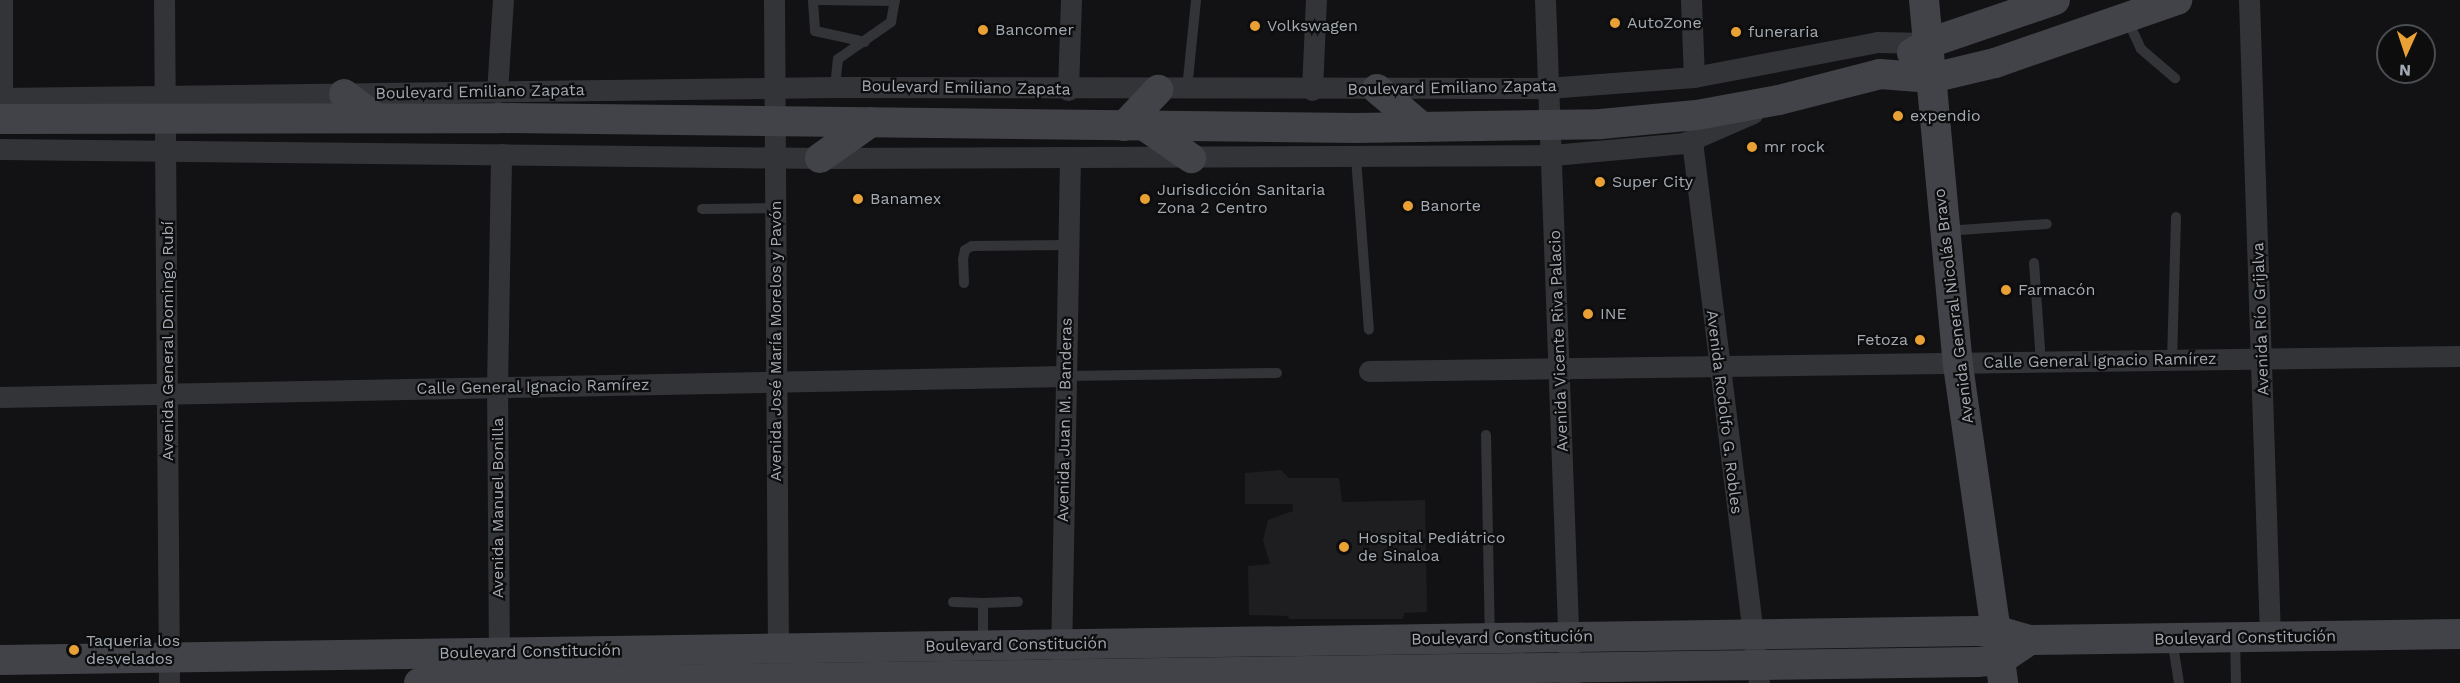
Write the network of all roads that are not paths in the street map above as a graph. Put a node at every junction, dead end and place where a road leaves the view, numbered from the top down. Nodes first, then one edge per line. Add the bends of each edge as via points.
1 (2, 0) edge
2 (164, 0) edge
3 (503, 0) edge
4 (774, 0) edge
5 (1071, 0) edge
6 (1196, 0) edge
7 (1316, 0) edge
8 (1545, 0) edge
9 (1691, 0) edge
10 (1924, 0) edge
11 (2055, 0) edge
12 (2177, 0) edge
13 (2249, 0) edge
14 (813, 1) edge
15 (895, 1) edge
16 (2127, 19) junction
17 (865, 42) junction
18 (1929, 43) junction
19 (1880, 74) junction
20 (1694, 77) junction
21 (1932, 78) junction
22 (2175, 78) dead end
23 (835, 87) junction
24 (775, 88) junction
25 (1547, 88) junction
26 (1377, 89) junction
27 (1068, 90) junction
28 (1172, 90) junction
29 (1312, 90) junction
30 (497, 92) junction
31 (345, 94) junction
32 (1779, 100) junction
33 (8, 106) edge
34 (165, 107) junction
35 (376, 118) junction
36 (871, 122) junction
37 (775, 123) junction
38 (1135, 126) junction
39 (1422, 127) junction
40 (1552, 141) junction
41 (1692, 141) junction
42 (0, 149) edge
43 (167, 150) junction
44 (501, 154) junction
45 (775, 158) junction
46 (820, 158) junction
47 (1071, 158) junction
48 (1191, 158) junction
49 (1356, 158) junction
50 (776, 207) junction
51 (702, 209) dead end
52 (2176, 217) dead end
53 (2047, 224) dead end
54 (1945, 231) junction
55 (1070, 245) junction
56 (2034, 263) dead end
57 (964, 283) dead end
58 (1369, 330) dead end
59 (2460, 356) edge
60 (2263, 357) junction
61 (2172, 361) junction
62 (2041, 363) junction
63 (1958, 365) junction
64 (1719, 368) junction
65 (1559, 370) junction
66 (1369, 371) dead end
67 (1277, 373) dead end
68 (1066, 376) junction
69 (776, 382) junction
70 (497, 388) junction
71 (168, 394) junction
72 (0, 396) edge
73 (1486, 435) dead end
74 (952, 602) dead end
75 (1018, 602) dead end
76 (983, 603) junction
77 (1998, 630) junction
78 (1752, 634) junction
79 (2460, 634) edge
80 (1570, 637) junction
81 (1490, 638) junction
82 (2270, 638) junction
83 (2172, 639) junction
84 (2235, 639) junction
85 (2030, 640) junction
86 (1326, 641) junction
87 (1061, 644) junction
88 (983, 645) junction
89 (778, 648) junction
90 (0, 660) edge
91 (169, 670) edge
92 (499, 672) edge
93 (2002, 672) edge
94 (1758, 674) edge
95 (1570, 675) edge
96 (1327, 677) edge
97 (1060, 679) edge
98 (778, 681) edge
99 (419, 683) edge
100 (2180, 683) edge
101 (2236, 683) edge

1 - 33 street
2 - 34 street, Avenida General Domingo Rubí
3 - 30 street
4 - 24 street, Avenida José María Morelos y Pavón
5 - 27 street
6 - 28 lane
7 - 29 street
8 - 25 street, Avenida Vicente Riva Palacio
9 - 20 street
10 - 18 street, Avenida General Nicolás Bravo
11 - 18 street, Boulevard Emiliano Zapata
12 - 16 street, Boulevard Emiliano Zapata
13 - 60 street, Avenida Río Grijalva
14 - 15 lane
14 - 17 lane via 815,31
15 - 17 lane via 891,22
16 - 21 street, Boulevard Emiliano Zapata via 1995,63
16 - 22 lane via 2141,49
17 - 23 lane via 838,59
18 - 19 street, Boulevard Emiliano Zapata
18 - 20 street, Boulevard Emiliano Zapata via 1878,42
18 - 21 street, Avenida General Nicolás Bravo
19 - 21 street, Boulevard Emiliano Zapata
19 - 32 street, Boulevard Emiliano Zapata
20 - 25 street, Boulevard Emiliano Zapata
21 - 54 street, Avenida General Nicolás Bravo
23 - 24 street, Boulevard Emiliano Zapata
23 - 27 street, Boulevard Emiliano Zapata
24 - 30 street, Boulevard Emiliano Zapata
24 - 37 street, Avenida José María Morelos y Pavón
25 - 26 street, Boulevard Emiliano Zapata
25 - 40 street, Avenida Vicente Riva Palacio
26 - 29 street, Boulevard Emiliano Zapata
26 - 39 street
27 - 28 street, Boulevard Emiliano Zapata
28 - 29 street, Boulevard Emiliano Zapata
28 - 38 street
30 - 31 street, Boulevard Emiliano Zapata
31 - 34 street, Boulevard Emiliano Zapata
31 - 35 street
32 - 40 street, Boulevard Emiliano Zapata
32 - 41 street, Boulevard Emiliano Zapata
33 - 34 street, Boulevard Emiliano Zapata
34 - 35 street, Boulevard Emiliano Zapata
34 - 43 street, Avenida General Domingo Rubí
35 - 37 street, Boulevard Emiliano Zapata
36 - 37 street, Boulevard Emiliano Zapata
36 - 38 street, Boulevard Emiliano Zapata
36 - 46 street
37 - 45 street, Avenida José María Morelos y Pavón
38 - 39 street, Boulevard Emiliano Zapata
38 - 48 street
39 - 40 street, Boulevard Emiliano Zapata
40 - 41 street, Boulevard Emiliano Zapata
40 - 49 street, Boulevard Emiliano Zapata
40 - 65 street, Avenida Vicente Riva Palacio
41 - 64 street, Avenida Rodolfo G. Robles
42 - 43 street, Boulevard Emiliano Zapata
43 - 44 street, Boulevard Emiliano Zapata
43 - 71 street, Avenida General Domingo Rubí
44 - 45 street, Boulevard Emiliano Zapata
44 - 70 street, Avenida Manuel Bonilla
45 - 46 street, Boulevard Emiliano Zapata
45 - 50 street, Avenida José María Morelos y Pavón
46 - 47 street, Boulevard Emiliano Zapata
47 - 48 street, Boulevard Emiliano Zapata
47 - 55 street, Avenida Juan M. Banderas
48 - 49 street, Boulevard Emiliano Zapata
49 - 58 lane
50 - 51 lane
50 - 69 street, Avenida José María Morelos y Pavón
52 - 61 lane
53 - 54 lane
54 - 63 street, Avenida General Nicolás Bravo
55 - 57 lane via 972,246 965,250 963,259
55 - 68 street, Avenida Juan M. Banderas
56 - 62 lane
59 - 60 street, Calle General Ignacio Ramírez
60 - 61 street, Calle General Ignacio Ramírez
60 - 82 street, Avenida Río Grijalva
61 - 62 street, Calle General Ignacio Ramírez
62 - 63 street, Calle General Ignacio Ramírez
63 - 64 street, Calle General Ignacio Ramírez
63 - 77 street, Avenida General Nicolás Bravo
64 - 65 street, Calle General Ignacio Ramírez
64 - 78 street, Avenida Rodolfo G. Robles
65 - 66 street, Calle General Ignacio Ramírez
65 - 80 street, Avenida Vicente Riva Palacio
67 - 68 lane
68 - 69 street, Calle General Ignacio Ramírez
68 - 87 street, Avenida Juan M. Banderas
69 - 70 street, Calle General Ignacio Ramírez
69 - 89 street, Avenida José María Morelos y Pavón
70 - 71 street, Calle General Ignacio Ramírez
70 - 92 street, Avenida Manuel Bonilla
71 - 72 street, Calle General Ignacio Ramírez
71 - 91 street, Avenida General Domingo Rubí
73 - 81 lane
74 - 76 lane
75 - 76 lane
76 - 88 lane
77 - 78 street, Boulevard Constitución
77 - 85 street, Boulevard Constitución
77 - 93 street, Avenida General Nicolás Bravo
78 - 80 street, Boulevard Constitución
78 - 94 street, Avenida Rodolfo G. Robles
79 - 82 street, Boulevard Constitución
80 - 81 street, Boulevard Constitución
80 - 95 street, Avenida Vicente Riva Palacio
81 - 86 street, Boulevard Constitución
82 - 84 street, Boulevard Constitución
83 - 84 street, Boulevard Constitución
83 - 85 street, Boulevard Constitución
83 - 100 lane
84 - 101 lane
85 - 93 street
86 - 87 street, Boulevard Constitución
86 - 96 street
87 - 88 street, Boulevard Constitución
87 - 97 street, Avenida Juan M. Banderas
88 - 89 street, Boulevard Constitución
89 - 92 street, Boulevard Constitución
89 - 98 street, Avenida José María Morelos y Pavón
90 - 91 street, Boulevard Constitución
91 - 92 street, Boulevard Constitución
92 - 98 street, Boulevard Constitución
92 - 99 street, Boulevard Constitución
93 - 94 street, Boulevard Constitución
94 - 95 street, Boulevard Constitución
95 - 96 street, Boulevard Constitución
96 - 97 street, Boulevard Constitución
97 - 98 street, Boulevard Constitución

